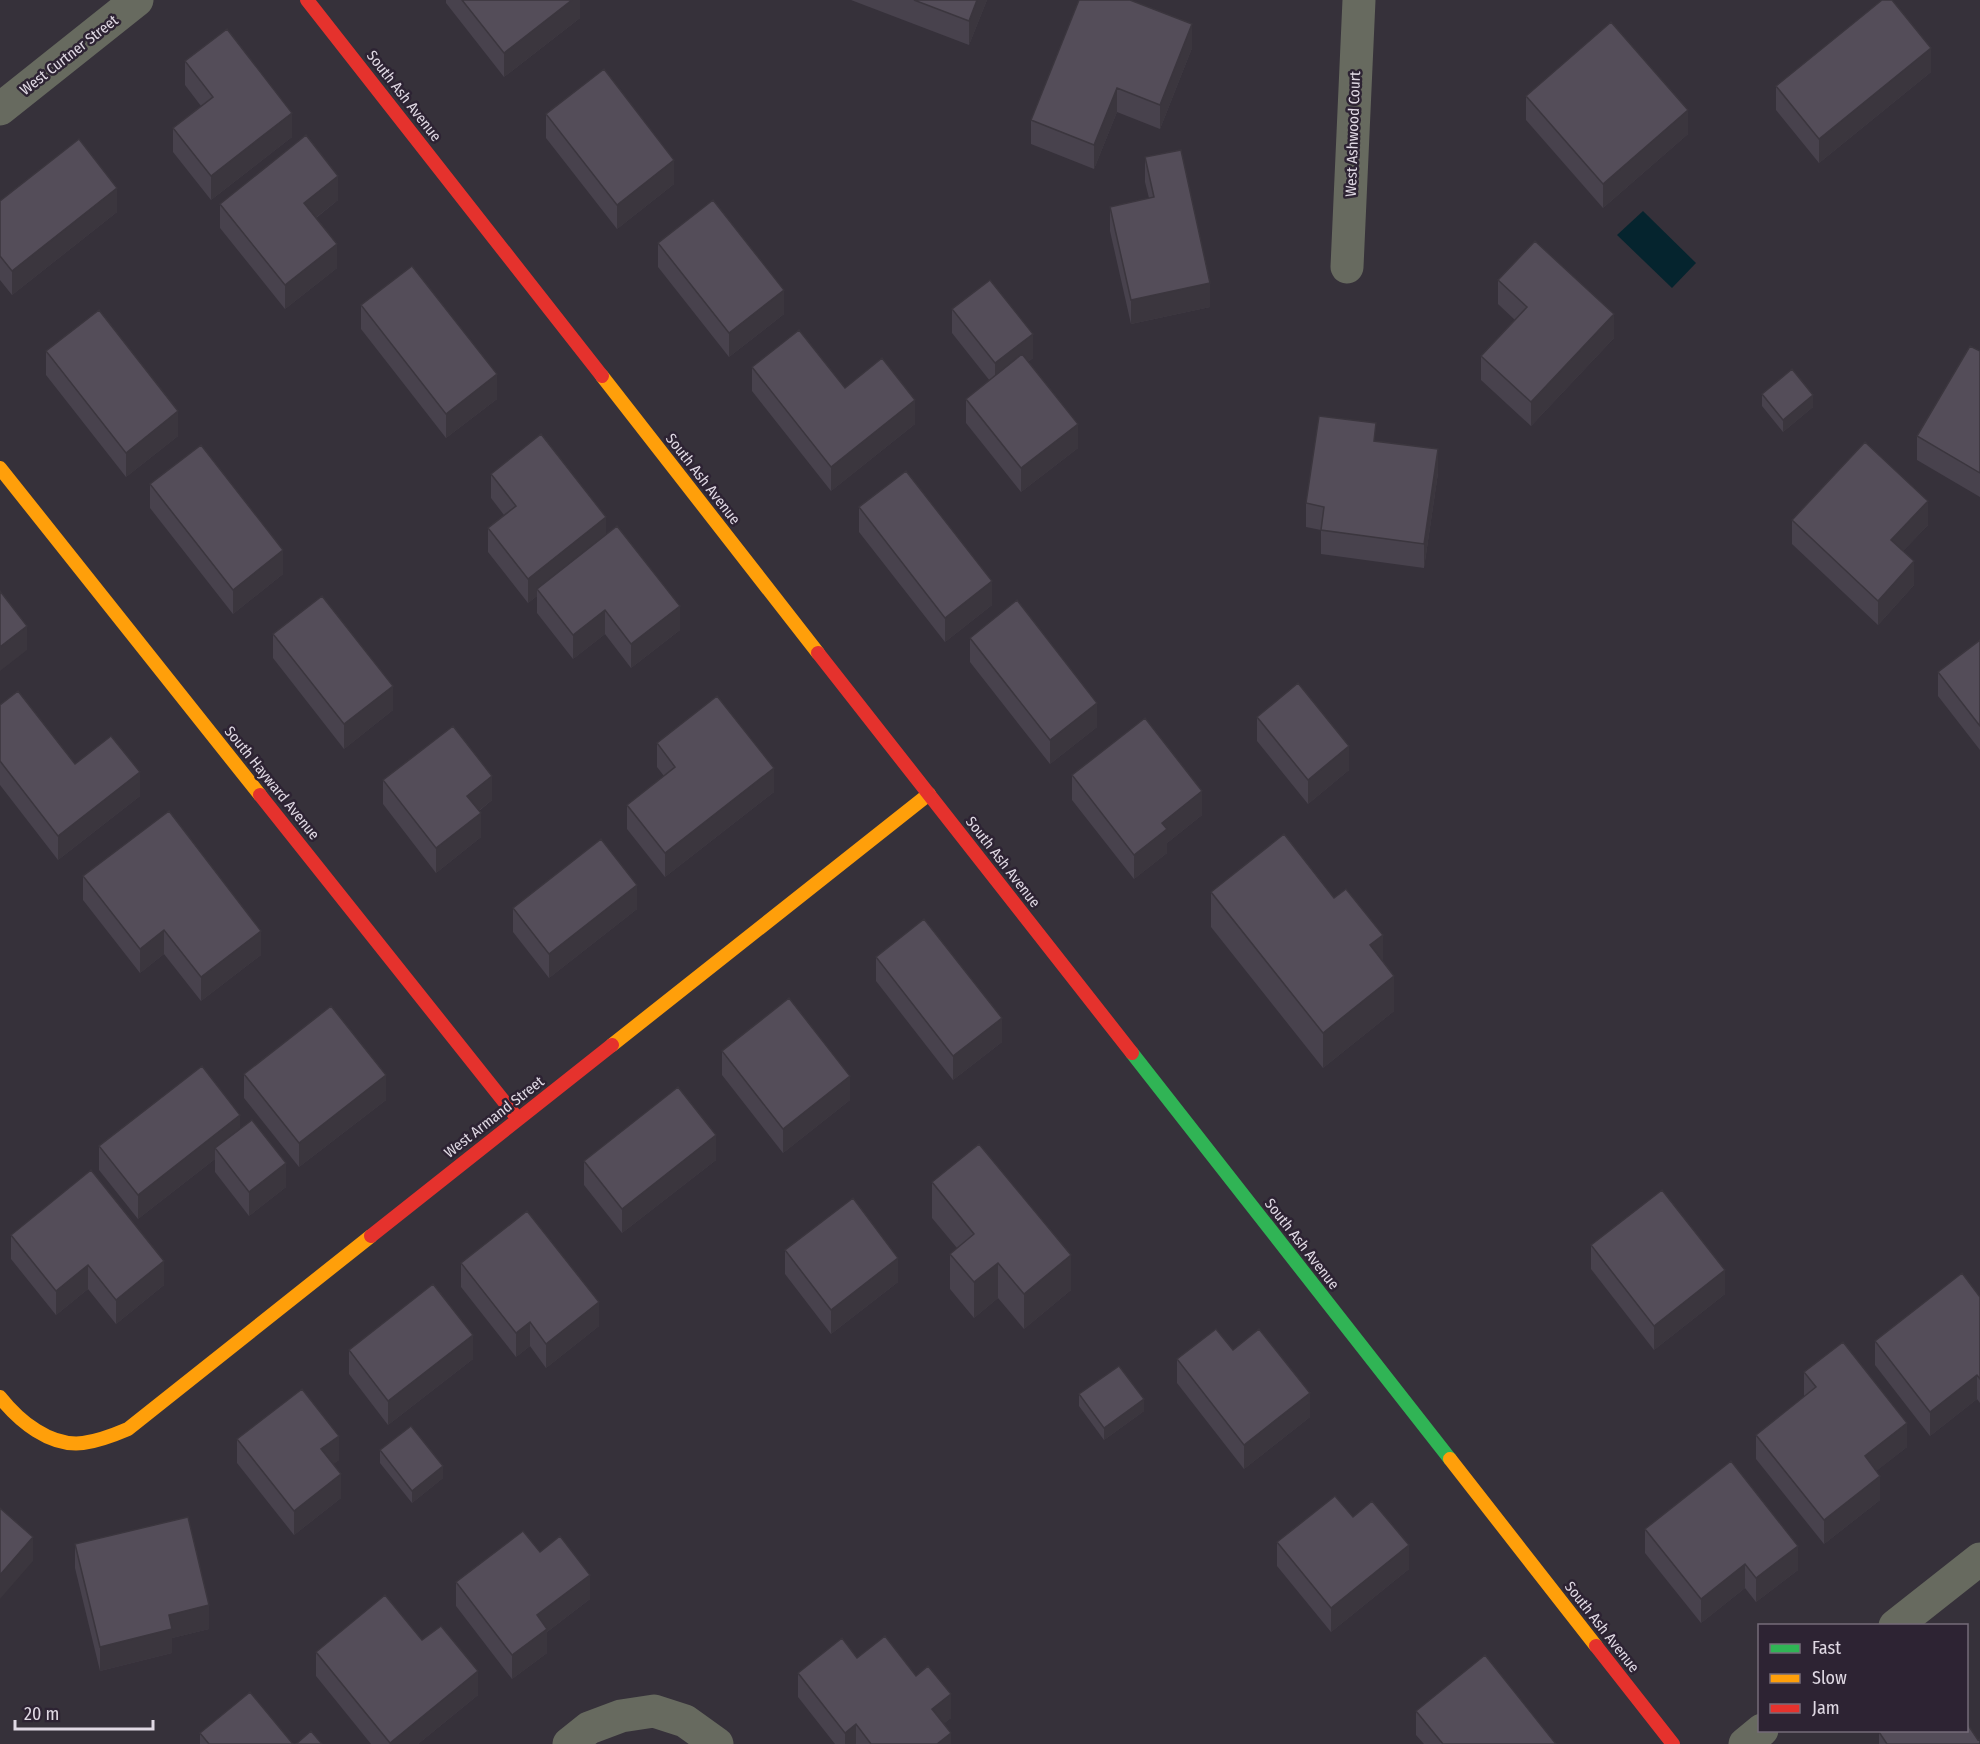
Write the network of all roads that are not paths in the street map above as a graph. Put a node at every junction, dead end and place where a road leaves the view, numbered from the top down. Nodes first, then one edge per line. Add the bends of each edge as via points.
1 (137, 0) edge
2 (1359, 0) edge
3 (309, 1) edge
4 (0, 109) edge
5 (1347, 267) dead end
6 (0, 468) edge
7 (929, 794) junction
8 (519, 1119) junction
9 (0, 1397) edge
10 (1980, 1558) edge
11 (1898, 1624) edge
12 (1761, 1732) edge
13 (569, 1744) edge
14 (717, 1744) edge
15 (1672, 1744) edge
16 (1745, 1744) edge

1 - 4 street, West Curtner Street
2 - 5 street, West Ashwood Court
3 - 7 street, South Ash Avenue
6 - 8 street, South Hayward Avenue
7 - 8 street, West Armand Street
7 - 15 street, South Ash Avenue
8 - 9 street, West Armand Street via 128,1429 100,1440 70,1443 38,1431
10 - 11 street
12 - 16 street
13 - 14 street via 599,1724 654,1711 685,1721

